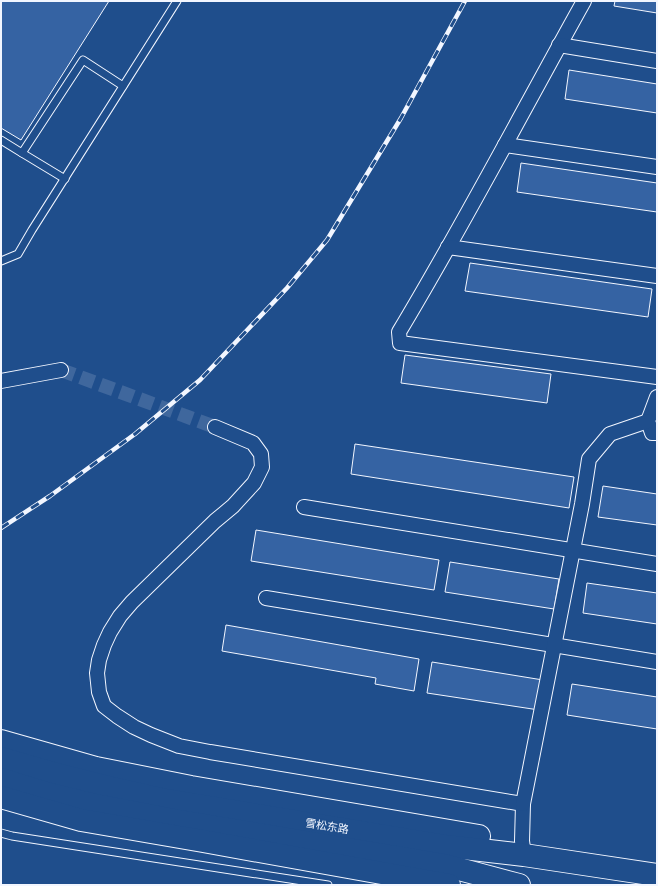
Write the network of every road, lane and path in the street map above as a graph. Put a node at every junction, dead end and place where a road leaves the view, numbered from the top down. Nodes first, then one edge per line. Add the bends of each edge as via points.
1 (177, 1) edge
2 (584, 1) edge
3 (559, 45) junction
4 (657, 61) edge
5 (123, 86) junction
6 (1, 140) edge
7 (505, 146) junction
8 (22, 153) junction
9 (657, 167) edge
10 (64, 179) junction
11 (448, 247) junction
12 (1, 261) edge
13 (657, 276) edge
14 (61, 370) tunnel mouth
15 (657, 377) edge
16 (1, 381) edge
17 (657, 397) edge
18 (648, 421) junction
19 (215, 427) tunnel mouth
20 (657, 433) edge
21 (304, 507) dead end
22 (573, 551) junction
23 (657, 564) edge
24 (266, 598) dead end
25 (554, 645) junction
26 (657, 662) edge
27 (1, 741) edge
28 (1, 758) edge
29 (1, 779) edge
30 (1, 797) edge
31 (523, 804) junction
32 (1, 833) edge
33 (524, 855) junction
34 (657, 875) edge
35 (328, 885) edge
36 (450, 885) edge
37 (519, 885) edge

1 - 5 lane
2 - 3 street
3 - 4 street
3 - 7 street
5 - 8 lane via 83,60
5 - 10 lane
6 - 8 lane
7 - 9 street
7 - 11 street
8 - 10 lane
10 - 12 lane via 18,254
11 - 13 street
11 - 15 street via 399,332 400,343
14 - 16 street
17 - 18 street
18 - 20 street via 652,433
18 - 22 street via 610,434 589,459
19 - 31 street via 253,443 261,454 262,467 254,483 233,506 146,587 110,632 96,673 98,692 104,706 134,727 179,746
21 - 22 street
22 - 23 street
22 - 25 street
24 - 25 street
25 - 26 street
25 - 31 street
27 - 33 main road via 103,770 484,837 503,843
28 - 33 main road, 雪松东路 via 60,776 161,799 439,845
29 - 37 main road, 雪松东路 via 98,805 444,865
30 - 36 main road via 80,820
31 - 33 street
32 - 35 lane
33 - 34 main road, 雪松东路

